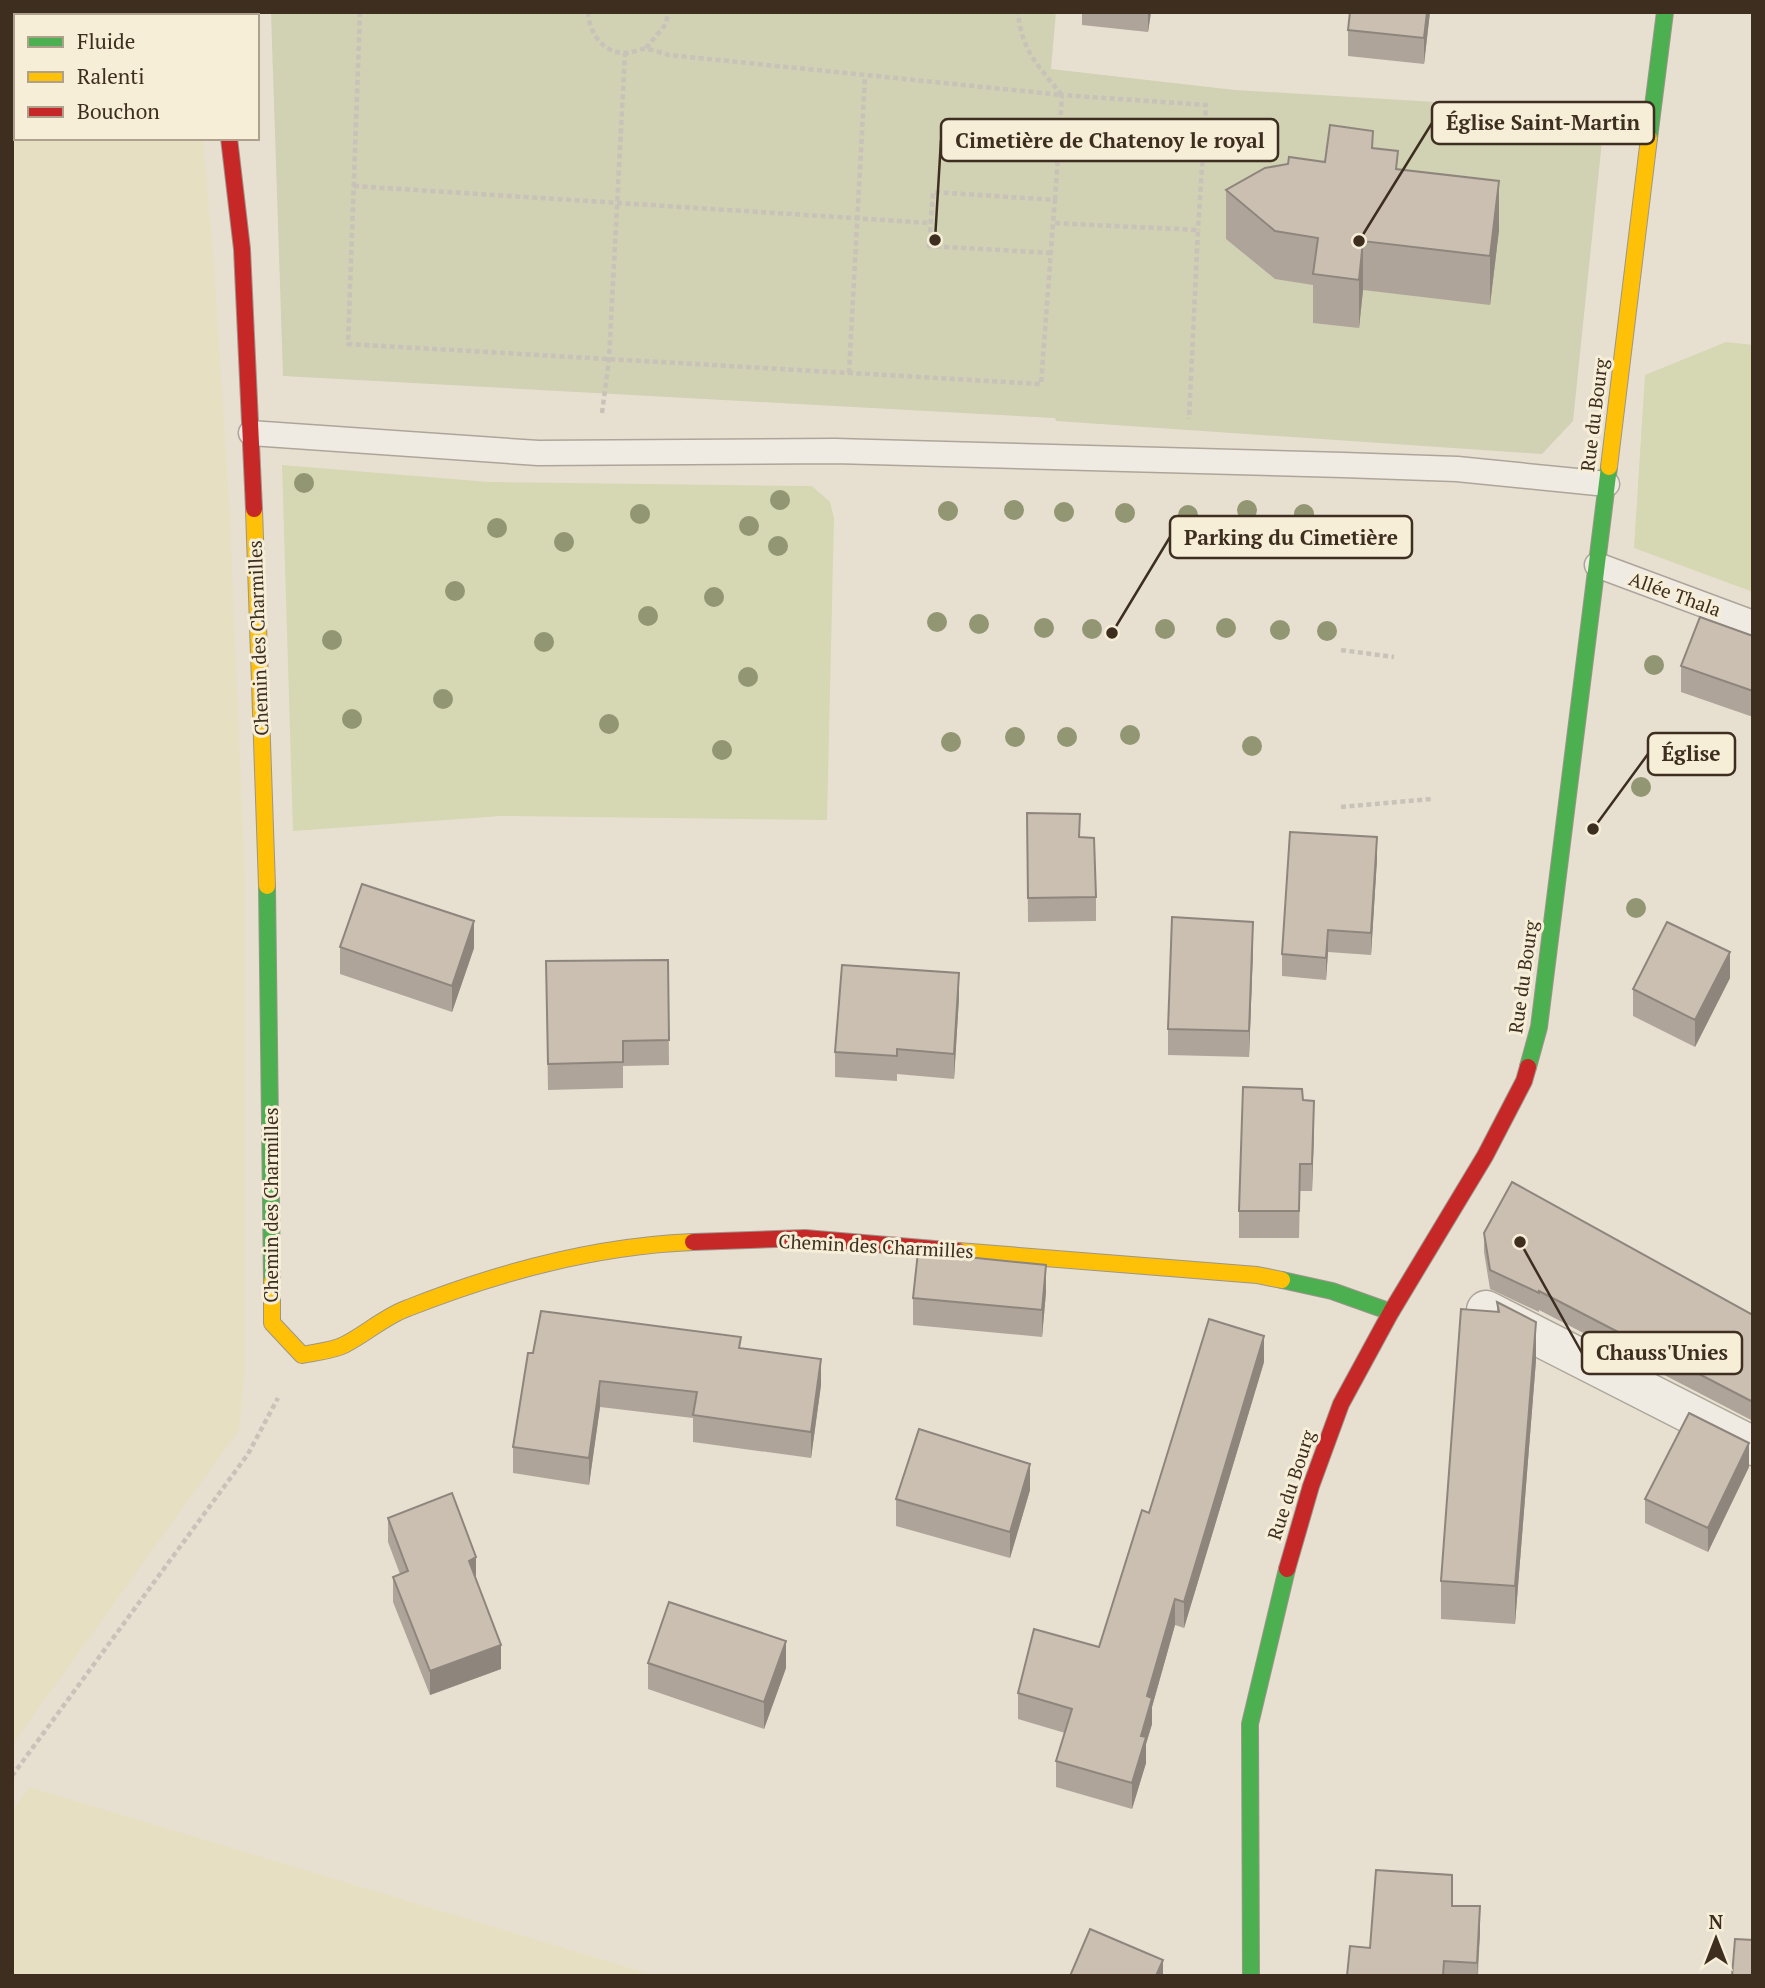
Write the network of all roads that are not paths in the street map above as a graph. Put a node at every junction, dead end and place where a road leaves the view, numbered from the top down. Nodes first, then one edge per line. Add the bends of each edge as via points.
1 (1665, 12) edge
2 (229, 140) edge
3 (251, 433) junction
4 (1607, 484) junction
5 (1597, 565) junction
6 (1753, 623) edge
7 (1486, 1310) edge
8 (1391, 1312) junction
9 (1753, 1446) edge
10 (1251, 1976) edge

1 - 4 street, Rue du Bourg
2 - 3 street, Chemin des Charmilles via 242,249
3 - 4 lane via 538,453 835,451 1457,469
3 - 8 street, Chemin des Charmilles via 269,930 272,1323 302,1354 341,1347 404,1309 560,1259 683,1243 805,1238 1257,1275 1332,1291
4 - 5 street, Rue du Bourg
5 - 6 lane, Allée Thala
5 - 8 street, Rue du Bourg via 1536,1038 1524,1081 1485,1156
7 - 9 street
8 - 10 street, Rue du Bourg via 1341,1404 1311,1486 1250,1724

